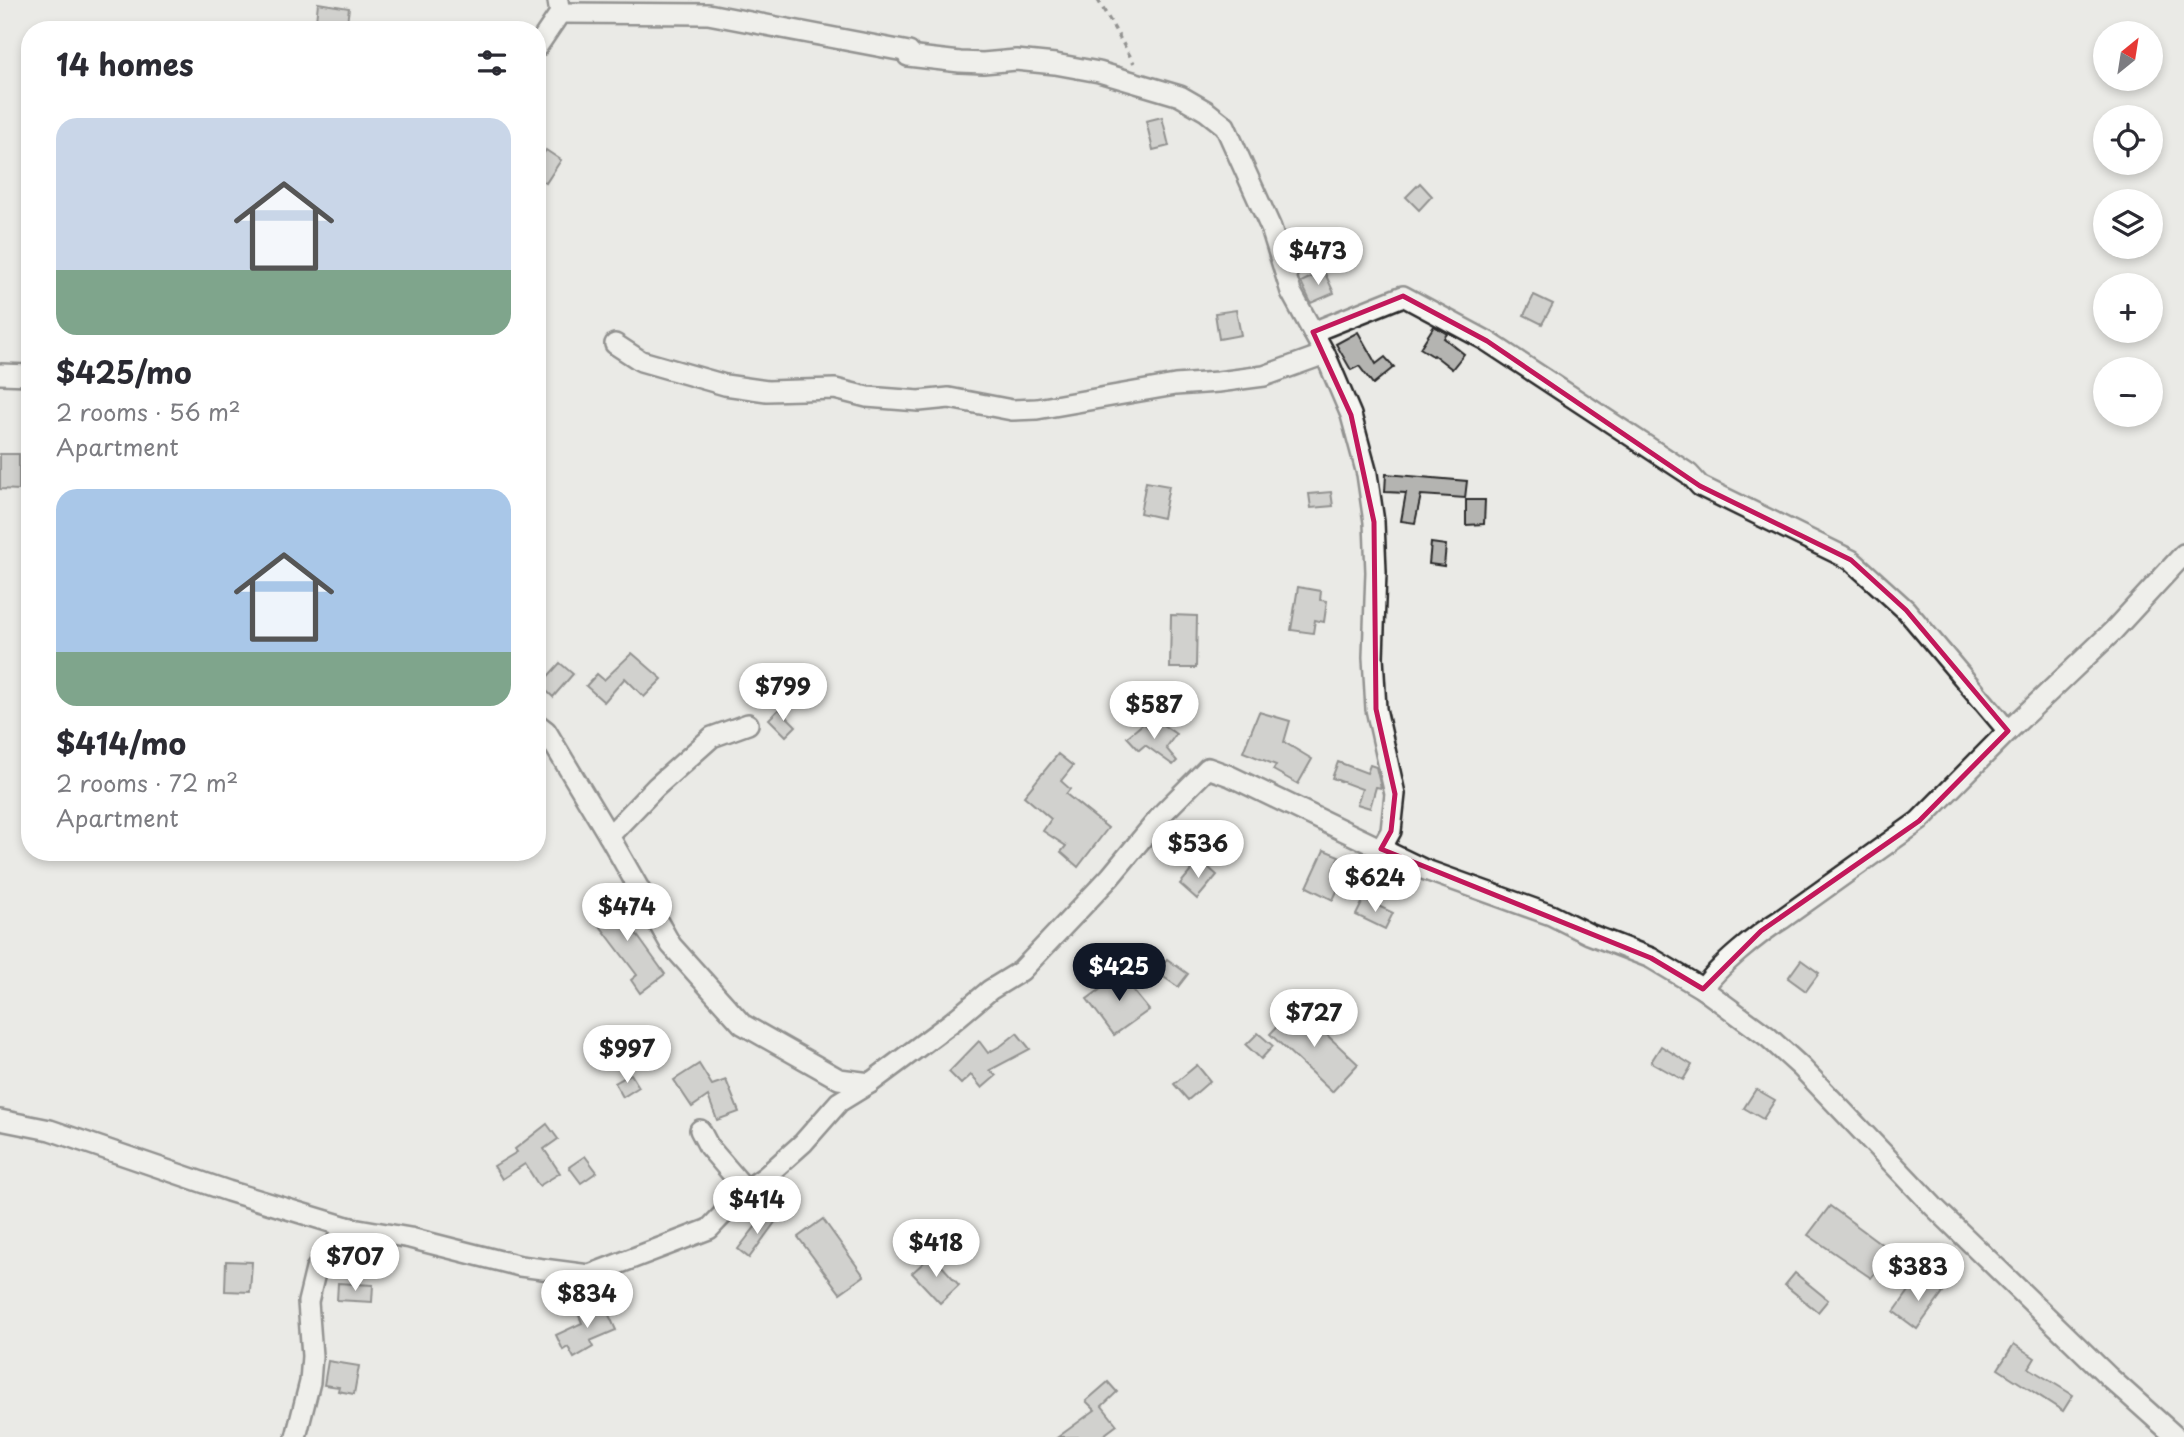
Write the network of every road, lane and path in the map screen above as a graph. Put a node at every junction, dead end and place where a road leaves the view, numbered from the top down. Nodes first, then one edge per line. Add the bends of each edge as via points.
1 (1098, 0) edge
2 (559, 6) edge
3 (546, 30) edge
4 (1146, 86) junction
5 (1313, 331) junction
6 (615, 344) dead end
7 (1325, 354) junction
8 (0, 374) edge
9 (21, 375) edge
10 (2184, 554) edge
11 (748, 724) dead end
12 (2008, 731) junction
13 (546, 732) edge
14 (609, 836) junction
15 (1381, 849) junction
16 (1703, 989) junction
17 (870, 1083) junction
18 (0, 1120) edge
19 (700, 1130) dead end
20 (746, 1190) junction
21 (347, 1227) junction
22 (296, 1437) edge
23 (2176, 1437) edge

1 - 4 path
2 - 3 street
2 - 4 street via 708,14 960,62 1055,64
4 - 5 street via 1180,96 1225,126 1271,228 1291,292
5 - 7 street
5 - 12 street via 1403,296 1487,341 1689,474 1699,486 1851,560 1906,610
6 - 7 street via 641,361 725,385 767,391 835,389 919,401 949,398 1012,410 1175,384 1264,376
7 - 15 street via 1351,415 1374,522 1376,709 1395,794 1391,831
8 - 9 street
10 - 12 street via 2113,631
11 - 14 street via 712,737
12 - 16 street via 1919,821 1761,931
13 - 14 street
14 - 17 street via 671,945 743,1024 839,1079
15 - 16 street via 1651,958
15 - 17 street via 1208,768 1021,971
16 - 23 street via 1801,1067 1934,1207
17 - 20 street via 839,1102 803,1143
18 - 21 street via 50,1130
19 - 20 street
20 - 21 street via 709,1229 589,1275 520,1265
21 - 22 street via 316,1269 308,1302 310,1382

